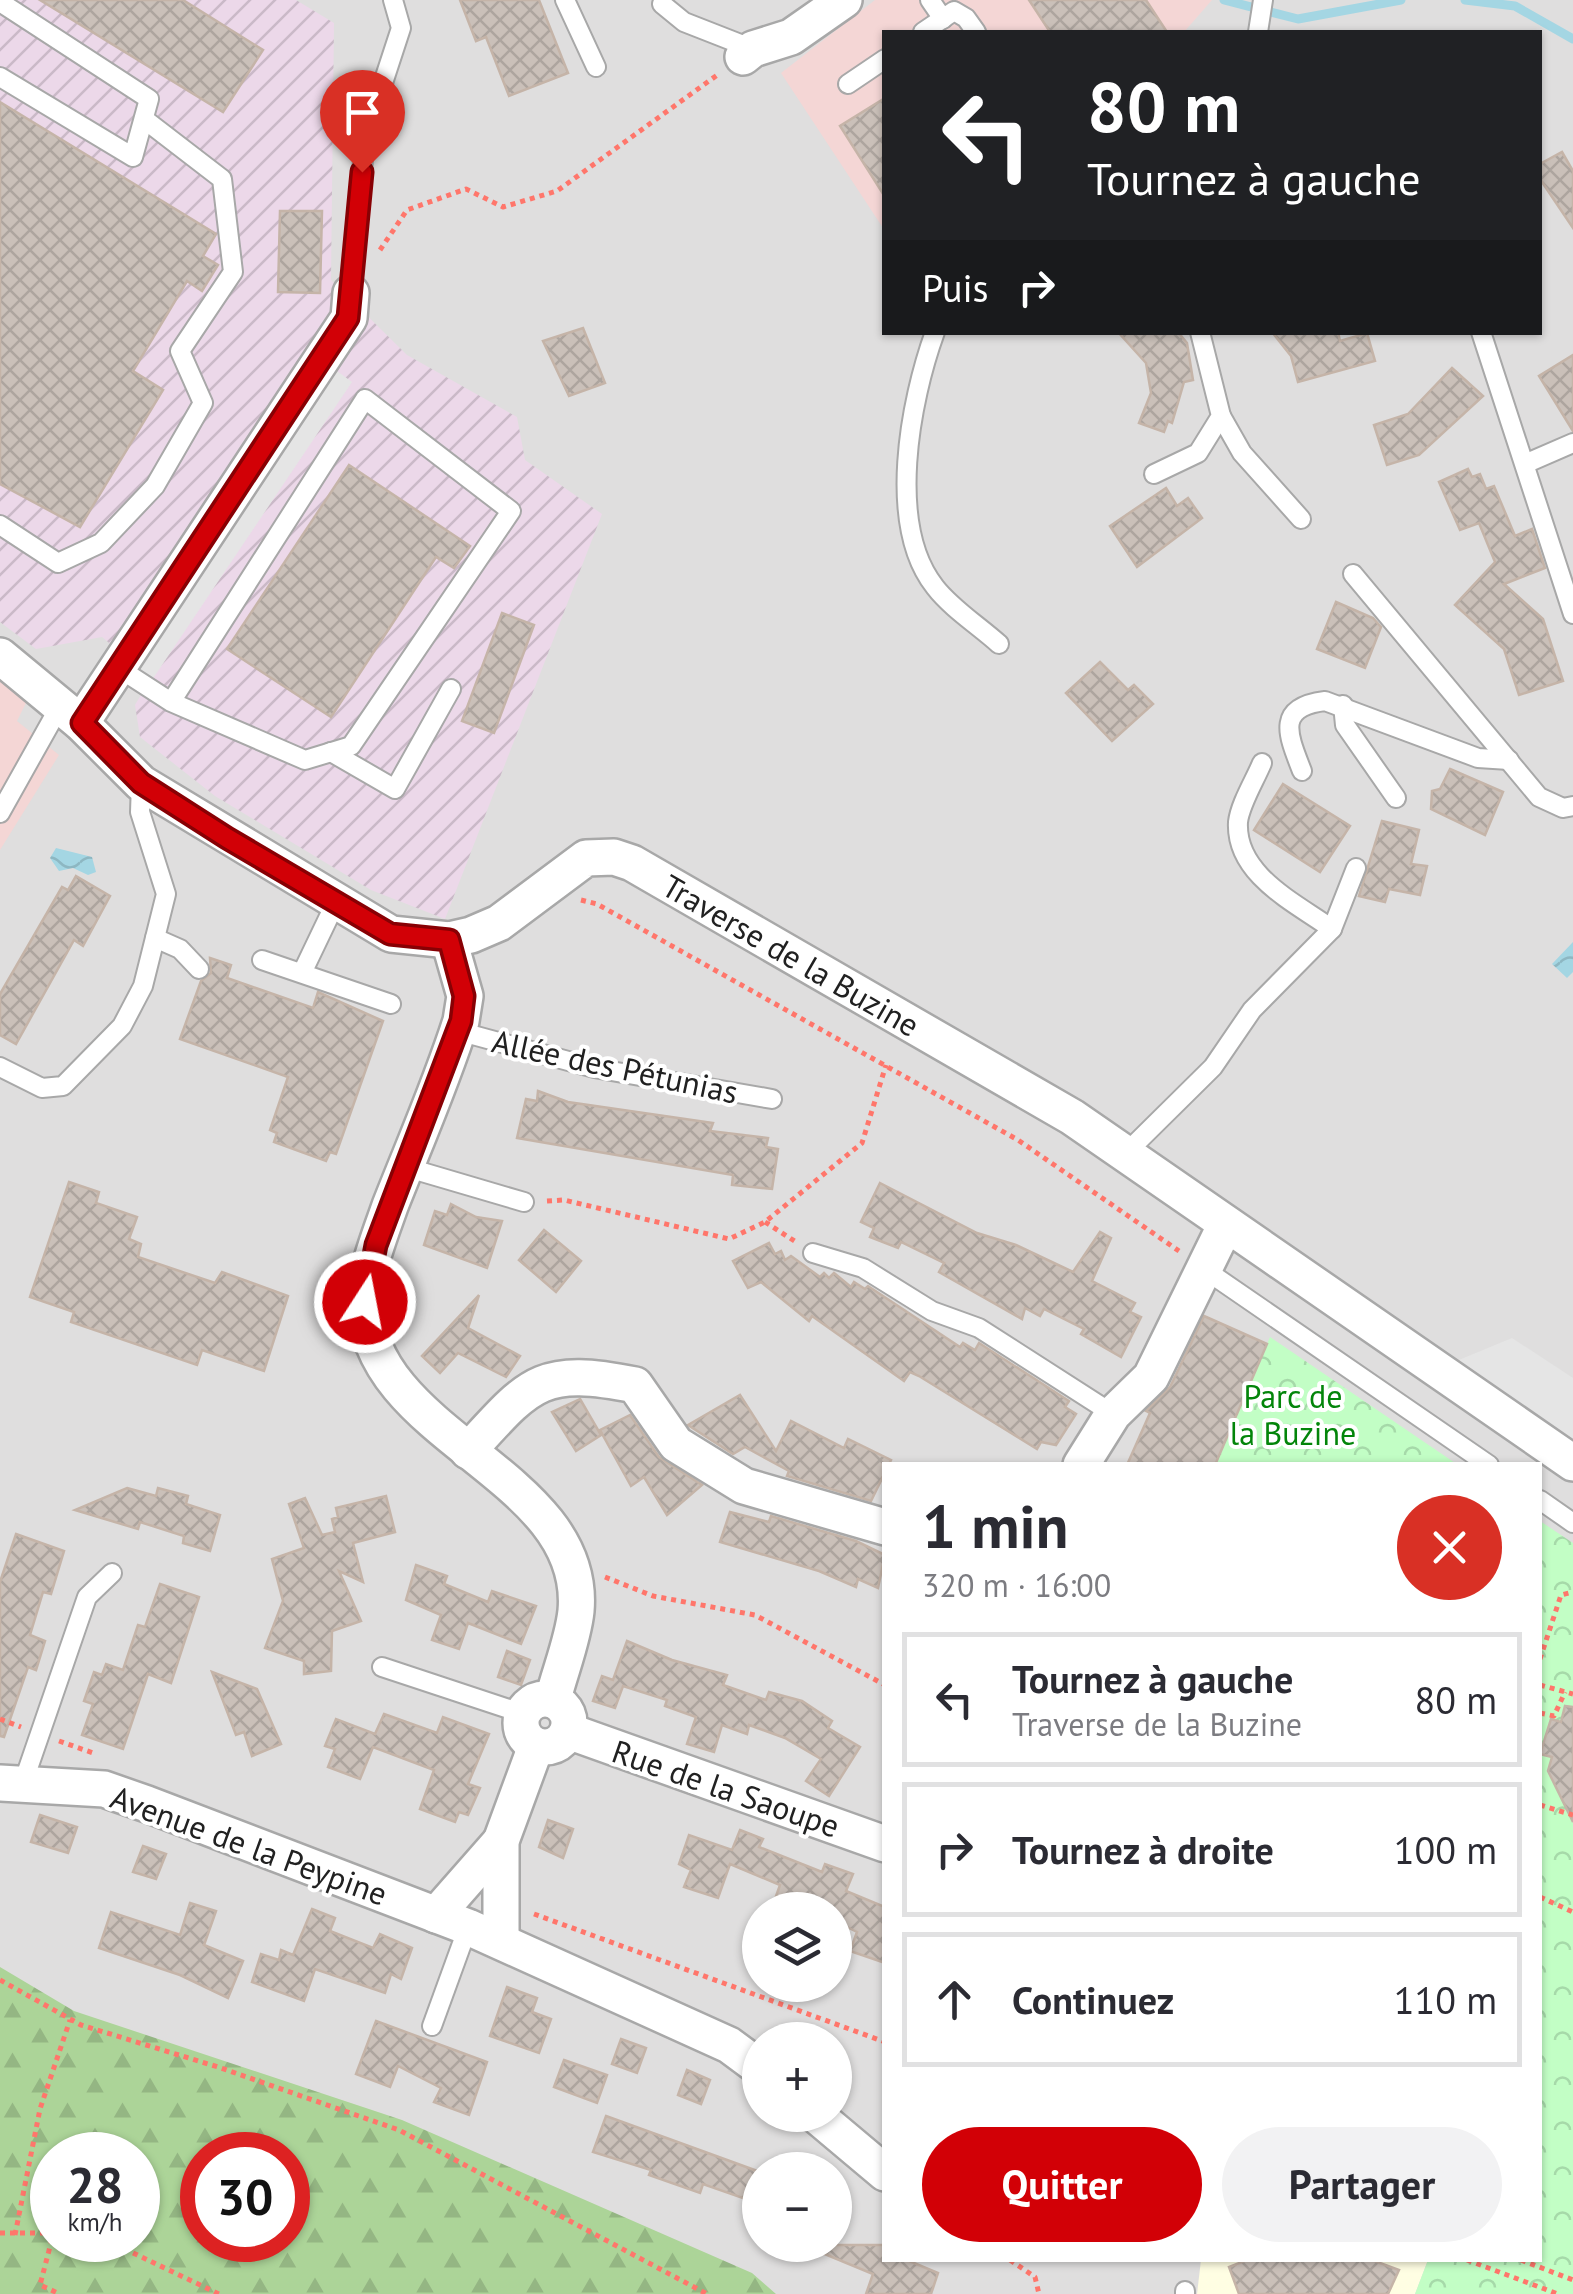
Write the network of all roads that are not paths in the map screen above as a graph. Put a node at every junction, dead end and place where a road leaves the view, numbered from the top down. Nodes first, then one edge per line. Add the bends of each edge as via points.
1 (393, 0) edge
2 (565, 0) edge
3 (844, 0) edge
4 (930, 0) edge
5 (0, 2) edge
6 (662, 4) dead end
7 (943, 19) junction
8 (926, 30) edge
9 (975, 30) edge
10 (748, 53) joint
11 (882, 61) edge
12 (596, 67) dead end
13 (0, 77) edge
14 (848, 84) dead end
15 (144, 119) junction
16 (350, 293) joint
17 (934, 335) edge
18 (1201, 335) edge
19 (1482, 335) edge
20 (1220, 416) junction
21 (1573, 443) edge
22 (1526, 463) junction
23 (1154, 474) dead end
24 (1300, 519) dead end
25 (0, 525) edge
26 (1353, 574) dead end
27 (1573, 614) edge
28 (999, 644) dead end
29 (0, 656) edge
30 (116, 667) junction
31 (451, 689) dead end
32 (172, 702) junction
33 (1343, 705) junction
34 (71, 714) junction
35 (330, 752) junction
36 (1509, 760) junction
37 (1262, 763) dead end
38 (1302, 771) dead end
39 (141, 783) junction
40 (1396, 798) dead end
41 (1573, 806) edge
42 (0, 813) edge
43 (1356, 868) dead end
44 (336, 902) junction
45 (1332, 929) junction
46 (155, 938) junction
47 (449, 940) junction
48 (262, 960) dead end
49 (199, 968) dead end
50 (302, 973) junction
51 (391, 1004) dead end
52 (458, 1030) junction
53 (0, 1067) edge
54 (772, 1099) dead end
55 (1125, 1154) junction
56 (406, 1166) junction
57 (524, 1202) dead end
58 (1226, 1224) junction
59 (813, 1253) road end
60 (1204, 1269) junction
61 (1113, 1414) junction
62 (468, 1451) junction
63 (1084, 1462) edge
64 (1485, 1462) edge
65 (1573, 1463) edge
66 (1542, 1501) edge
67 (1573, 1523) edge
68 (882, 1526) edge
69 (112, 1573) dead end
70 (382, 1666) dead end
71 (537, 1706) junction
72 (568, 1731) junction
73 (536, 1746) junction
74 (12, 1783) edge
75 (501, 1840) junction
76 (882, 1843) edge
77 (452, 1921) junction
78 (500, 1942) junction
79 (432, 2026) dead end
80 (742, 2054) edge
81 (836, 2132) edge
82 (882, 2170) edge

1 - 16 lane via 401,28 364,138
2 - 12 lane
3 - 10 street via 792,36
4 - 7 lane
5 - 15 lane via 149,99
6 - 10 lane
7 - 8 lane
7 - 9 lane via 954,11
11 - 14 lane
13 - 15 lane via 133,157
15 - 25 lane via 222,179 234,272 180,351 203,403 154,486 101,543 58,563
16 - 30 street via 340,332
17 - 28 lane via 921,370 905,492 910,534 934,587
18 - 20 lane
19 - 22 lane
20 - 23 lane via 1198,453
20 - 24 lane via 1242,453
21 - 22 lane
22 - 27 lane
26 - 36 lane
29 - 34 street, Traverse de la Buzine
30 - 32 lane
30 - 34 street
31 - 35 lane via 396,790
32 - 35 lane via 304,760
32 - 35 lane via 366,399 511,511 351,746
33 - 36 lane via 1478,758
33 - 38 lane via 1302,704 1291,716 1289,738
33 - 40 lane via 1346,726
34 - 39 street, Traverse de la Buzine
34 - 42 lane
36 - 41 lane via 1540,797
37 - 45 lane via 1238,821 1244,847 1256,875
39 - 44 street, Traverse de la Buzine
39 - 46 lane via 140,812 166,894
43 - 45 lane
44 - 47 street, Traverse de la Buzine via 390,934
44 - 50 lane
45 - 55 lane via 1252,1010 1213,1066
46 - 49 lane
46 - 53 lane via 143,986 122,1026 63,1086 42,1088
47 - 52 street via 464,996
47 - 55 street, Traverse de la Buzine via 499,923 586,858 614,857 1072,1117
48 - 50 lane
50 - 51 lane
52 - 54 lane, Allée des Pétunias via 594,1068
52 - 56 street
55 - 58 street, Traverse de la Buzine
56 - 57 lane
56 - 62 street via 376,1245 365,1302 372,1338 380,1366
58 - 60 street
58 - 65 street, Traverse de la Buzine
59 - 61 lane via 863,1268 932,1311 978,1328
60 - 61 street via 1151,1378
60 - 64 lane
61 - 63 street
62 - 68 street via 525,1388 585,1375 635,1385 676,1444 744,1486
62 - 71 street via 528,1500 570,1565 576,1609
66 - 67 lane
69 - 74 lane via 87,1597
70 - 71 lane
71 - 72 street via 564,1706
71 - 73 street via 525,1738
72 - 73 street via 561,1742
72 - 76 street, Rue de la Saoupe
73 - 75 street
74 - 77 street, Avenue de la Peypine via 104,1790
75 - 77 street
75 - 78 street
77 - 78 street
77 - 79 lane
78 - 80 street
81 - 82 street

